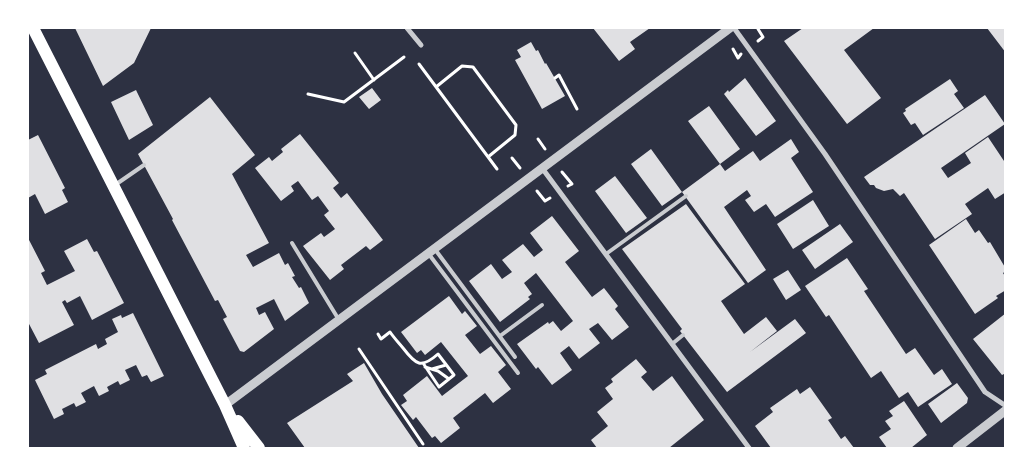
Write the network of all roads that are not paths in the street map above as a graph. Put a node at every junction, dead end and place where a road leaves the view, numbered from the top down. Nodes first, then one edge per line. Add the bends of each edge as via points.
1 (33, 28) edge
2 (407, 28) edge
3 (730, 28) edge
4 (734, 28) edge
5 (421, 45) dead end
6 (144, 166) dead end
7 (542, 167) junction
8 (114, 186) junction
9 (686, 196) dead end
10 (292, 243) dead end
11 (431, 250) junction
12 (606, 254) junction
13 (542, 305) dead end
14 (339, 320) junction
15 (683, 335) dead end
16 (500, 336) junction
17 (672, 344) junction
18 (515, 357) dead end
19 (518, 373) dead end
20 (225, 405) junction
21 (1006, 406) edge
22 (1006, 410) edge
23 (244, 448) edge
24 (259, 448) edge
25 (749, 448) edge
26 (957, 448) edge

1 - 8 main road
2 - 5 street
3 - 7 street
4 - 21 street via 825,154 985,392
6 - 8 lane
7 - 11 street
7 - 12 street
8 - 20 main road
9 - 12 lane
10 - 14 lane
11 - 14 street
11 - 16 lane
11 - 19 lane
12 - 17 street
13 - 16 lane
14 - 20 street
15 - 17 lane
16 - 18 lane
17 - 25 street
20 - 23 main road
20 - 24 main road
22 - 26 street

